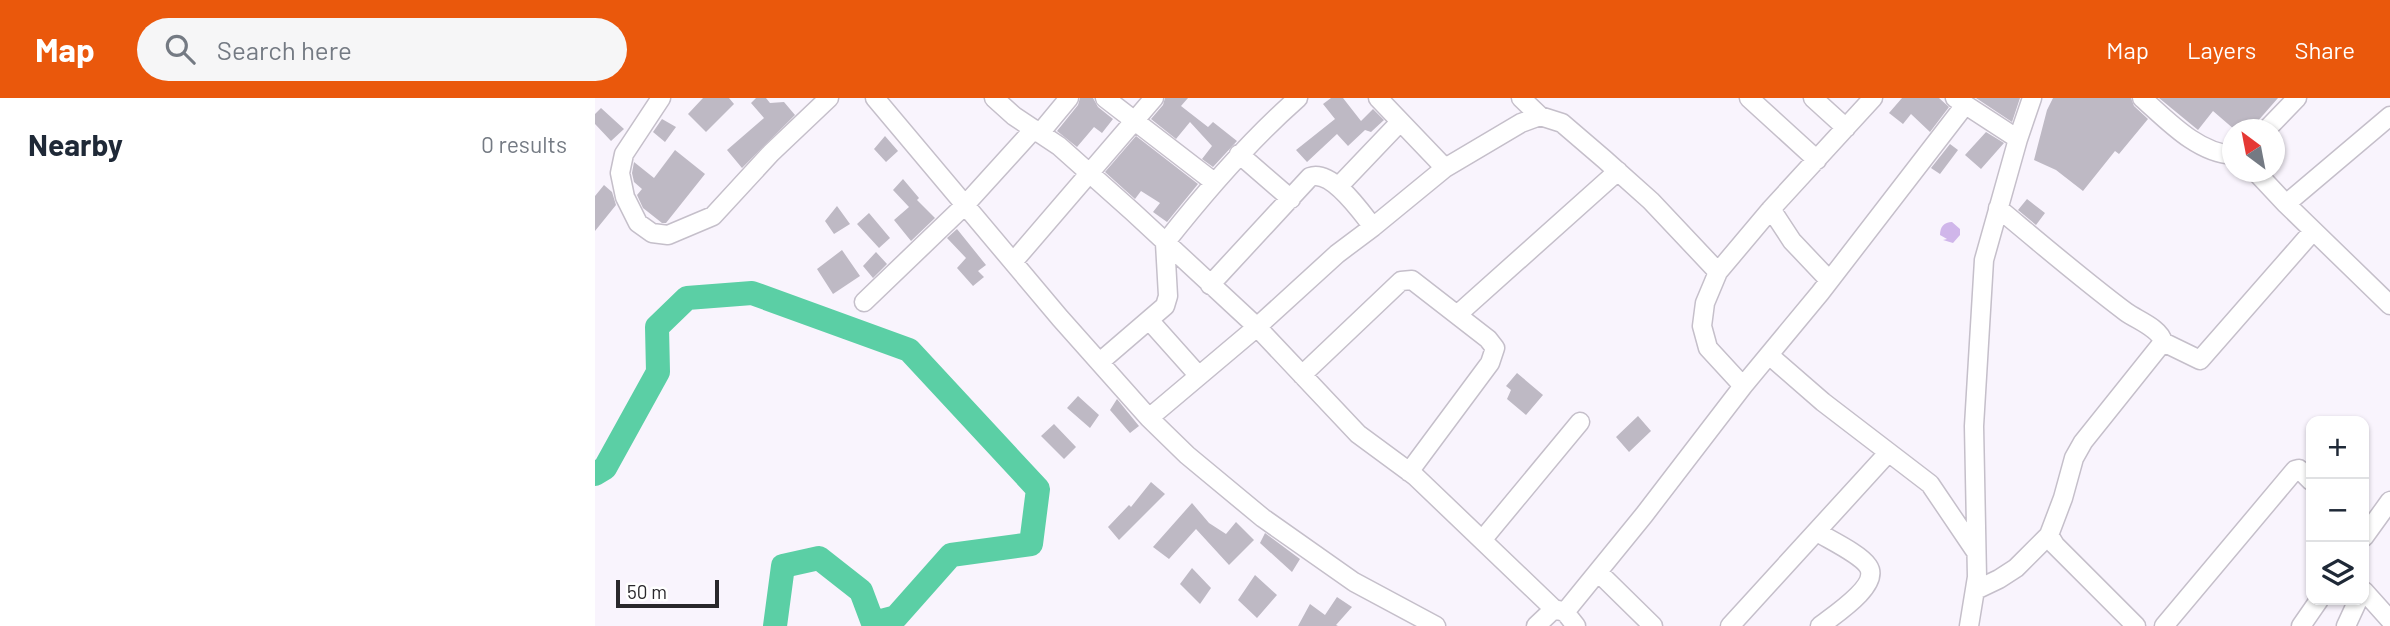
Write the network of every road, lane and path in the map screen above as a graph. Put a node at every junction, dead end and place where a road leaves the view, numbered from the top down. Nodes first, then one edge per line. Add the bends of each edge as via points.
1 (661, 98) edge
2 (829, 98) edge
3 (875, 98) edge
4 (994, 98) edge
5 (1069, 98) edge
6 (1105, 98) edge
7 (1154, 98) edge
8 (1298, 98) edge
9 (1378, 98) edge
10 (1521, 98) edge
11 (1749, 98) edge
12 (1813, 98) edge
13 (1873, 98) edge
14 (2032, 98) edge
15 (2142, 98) edge
16 (2297, 98) edge
17 (1960, 102) edge
18 (2390, 116) edge
19 (1540, 117) junction
20 (2277, 119) edge
21 (1133, 122) junction
22 (1400, 122) junction
23 (1846, 128) junction
24 (1037, 131) junction
25 (2018, 139) junction
26 (1239, 154) junction
27 (2222, 154) edge
28 (1817, 160) junction
29 (1445, 168) junction
30 (1618, 171) junction
31 (1089, 173) junction
32 (1214, 182) junction
33 (2265, 182) edge
34 (1338, 187) junction
35 (1291, 199) junction
36 (2286, 204) junction
37 (965, 205) junction
38 (1998, 208) junction
39 (1771, 209) junction
40 (1373, 227) junction
41 (2313, 231) junction
42 (1165, 243) junction
43 (1013, 262) junction
44 (1718, 272) junction
45 (1829, 280) junction
46 (1210, 285) junction
47 (864, 302) dead end
48 (2389, 303) edge
49 (1457, 315) junction
50 (1149, 320) junction
51 (1257, 327) junction
52 (2163, 342) junction
53 (1769, 355) junction
54 (1101, 361) junction
55 (1302, 375) junction
56 (1199, 376) junction
57 (1743, 386) junction
58 (1149, 418) junction
59 (1580, 422) dead end
60 (1888, 453) junction
61 (1409, 472) junction
62 (2309, 479) edge
63 (2389, 505) edge
64 (2369, 531) edge
65 (1817, 532) junction
66 (2049, 535) junction
67 (1483, 539) junction
68 (1976, 552) junction
69 (1598, 572) junction
70 (1976, 590) junction
71 (2369, 597) edge
72 (2316, 605) edge
73 (2356, 605) edge
74 (1565, 616) edge
75 (2390, 620) edge
76 (1436, 626) edge
77 (1536, 626) edge
78 (1653, 626) edge
79 (1730, 626) edge
80 (1820, 626) edge
81 (1969, 626) edge
82 (2136, 626) edge
83 (2164, 626) edge
84 (2301, 626) edge
85 (2346, 626) edge

1 - 2 street via 624,155 620,173 638,223 652,233 668,235 713,216
3 - 37 street
4 - 24 street
5 - 24 street
6 - 21 street
7 - 21 street
8 - 26 street
9 - 22 street
10 - 19 street
11 - 28 street
12 - 23 street
13 - 23 street
14 - 25 street
15 - 27 street via 2184,135
16 - 20 street
17 - 25 street
17 - 45 street
18 - 36 street
19 - 29 street via 1521,123
19 - 30 street via 1562,123
21 - 31 street
21 - 32 street
22 - 29 street
22 - 34 street
23 - 28 street
24 - 31 street
24 - 37 street
25 - 38 street
26 - 32 street
26 - 35 street
28 - 39 street
29 - 40 street
30 - 44 street
30 - 49 street
31 - 42 street
31 - 43 street
32 - 42 street
33 - 36 street
34 - 35 street via 1316,175
34 - 40 street
35 - 46 street
36 - 41 street
37 - 43 street
37 - 47 street
38 - 52 street via 2080,276 2161,334
38 - 68 street via 1984,260 1974,426
39 - 44 street
39 - 45 street via 1792,241
40 - 51 street
41 - 48 street
41 - 52 street via 2200,360
42 - 46 street
42 - 50 street via 1167,302
43 - 54 street
44 - 57 street via 1705,303 1702,326 1708,348
45 - 53 street
46 - 51 street
49 - 55 street via 1412,280 1401,281
49 - 61 street via 1495,348 1490,363
50 - 54 street
50 - 56 street
51 - 55 street
51 - 56 street
52 - 66 street via 2078,450
53 - 57 street
53 - 60 street
54 - 58 street
55 - 61 street via 1358,434
56 - 58 street
57 - 69 street
58 - 76 street via 1263,518 1353,582
59 - 67 street
60 - 65 street
60 - 68 street via 1930,484
61 - 67 street
62 - 83 street via 2299,469 2287,478
63 - 64 street
65 - 79 street
65 - 80 street via 1863,560 1871,574 1870,583
66 - 70 street via 2016,568
66 - 82 street
67 - 74 street
68 - 70 street
69 - 74 street
69 - 78 street
70 - 81 street
71 - 75 street
72 - 84 street
73 - 85 street
74 - 77 street

